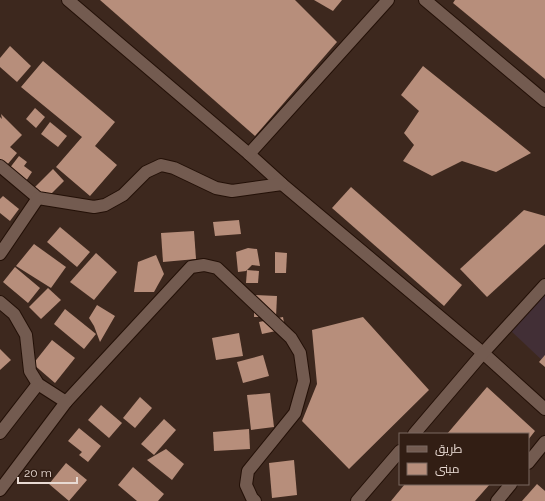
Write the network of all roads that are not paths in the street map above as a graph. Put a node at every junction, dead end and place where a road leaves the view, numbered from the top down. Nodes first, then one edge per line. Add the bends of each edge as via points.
1 (68, 0) edge
2 (388, 0) edge
3 (425, 0) edge
4 (545, 101) edge
5 (249, 154) junction
6 (0, 166) edge
7 (282, 184) junction
8 (38, 198) junction
9 (0, 254) edge
10 (545, 285) edge
11 (0, 302) edge
12 (484, 353) junction
13 (38, 384) junction
14 (66, 402) junction
15 (545, 409) edge
16 (0, 433) edge
17 (415, 433) edge
18 (545, 442) edge
19 (399, 452) edge
20 (529, 462) edge
21 (510, 485) edge
22 (0, 490) edge
23 (255, 501) edge
24 (357, 501) edge
25 (497, 501) edge

1 - 5 street
2 - 5 street
3 - 4 street
5 - 7 street
6 - 8 street
7 - 8 street via 232,191 216,188 174,168 161,166 146,172 123,195 105,205 94,207
7 - 12 street
8 - 9 street
10 - 12 street
11 - 13 street via 14,314 26,335 30,371
12 - 15 street
12 - 17 street
13 - 14 street
13 - 16 street
14 - 22 street
14 - 23 street via 191,267 204,265 217,268 291,338 300,353 304,381 295,413 248,471 246,485
18 - 20 street
19 - 24 street
21 - 25 street

